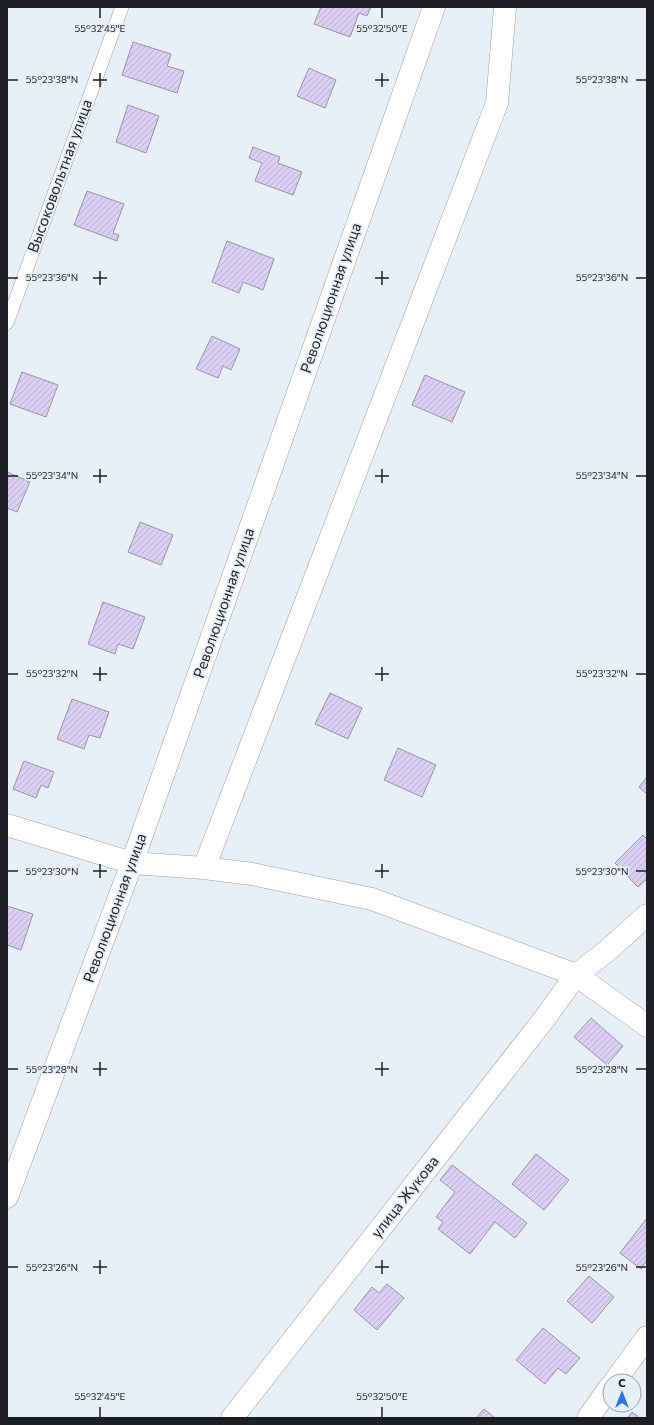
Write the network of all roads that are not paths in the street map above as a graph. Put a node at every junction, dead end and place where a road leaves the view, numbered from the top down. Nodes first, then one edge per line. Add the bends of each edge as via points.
1 (122, 7) edge
2 (434, 7) edge
3 (505, 7) edge
4 (7, 323) edge
5 (7, 825) edge
6 (132, 863) junction
7 (204, 868) junction
8 (647, 915) edge
9 (576, 975) junction
10 (647, 1026) edge
11 (7, 1197) edge
12 (647, 1337) edge
13 (621, 1373) edge
14 (602, 1398) edge
15 (232, 1418) edge
16 (588, 1418) edge

1 - 4 lane, Высоковольтная улица
2 - 6 street, Революционная улица
3 - 7 street via 497,103
5 - 6 street
6 - 7 street
6 - 11 street, Революционная улица
7 - 9 street via 252,874 372,900
8 - 9 street, улица Жукова
9 - 10 street
9 - 15 street, улица Жукова
12 - 13 street
14 - 16 street

